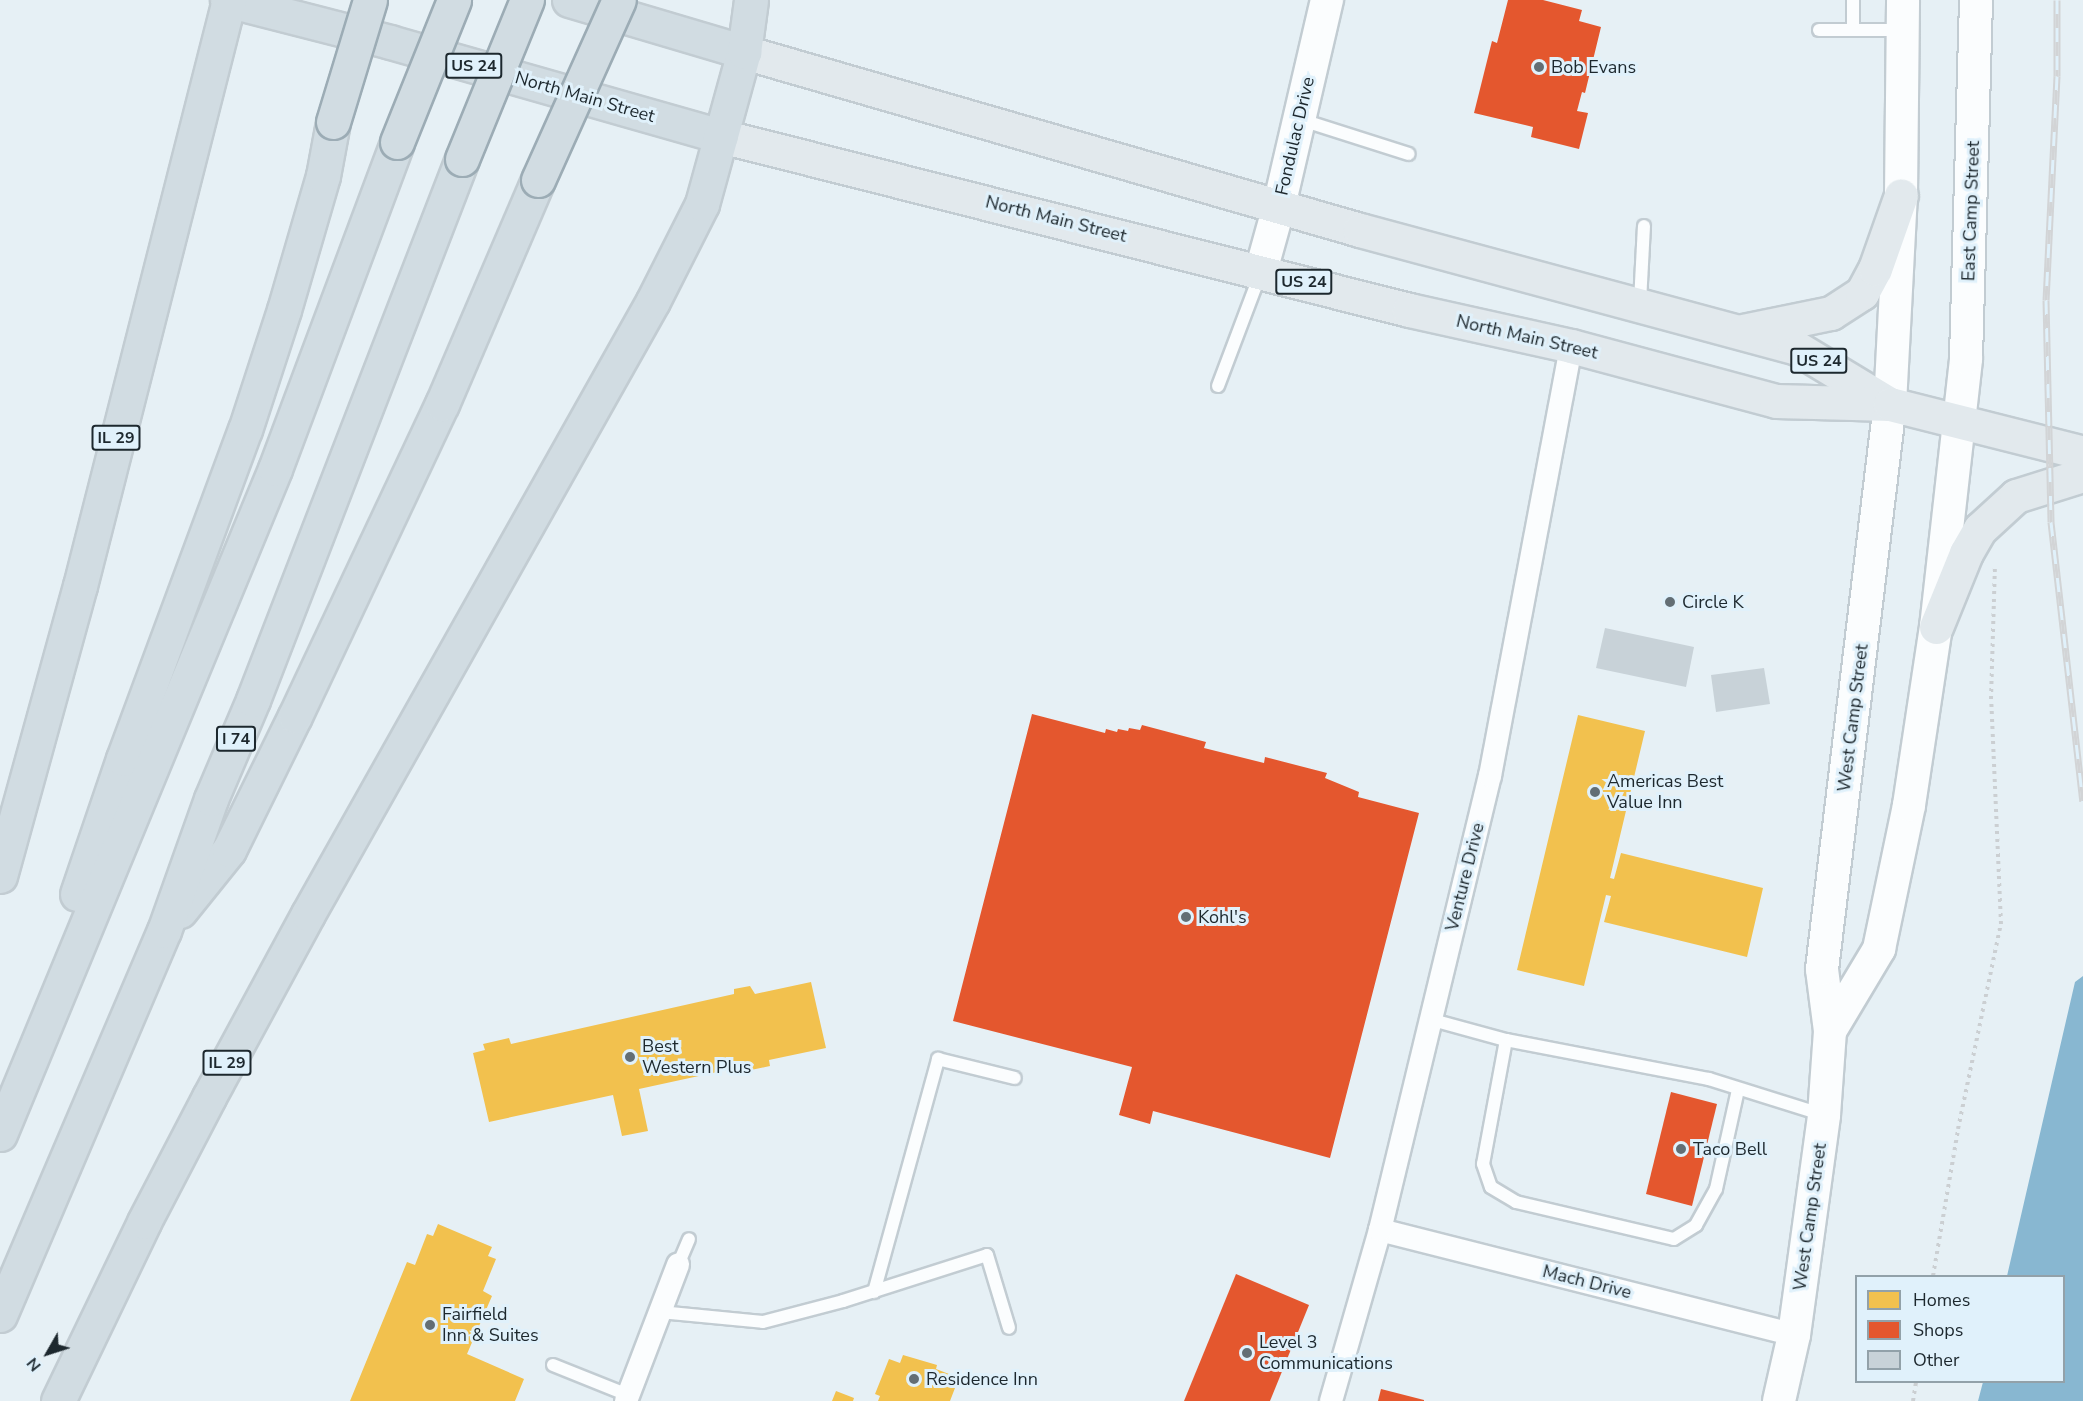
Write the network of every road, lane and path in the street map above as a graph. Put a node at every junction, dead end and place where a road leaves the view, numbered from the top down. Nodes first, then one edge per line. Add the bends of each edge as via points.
1 (228, 0) edge
2 (370, 0) edge
3 (454, 0) edge
4 (527, 0) edge
5 (569, 0) edge
6 (619, 0) edge
7 (751, 0) edge
8 (1327, 0) edge
9 (1853, 0) edge
10 (1976, 0) edge
11 (1903, 15) edge
12 (1819, 30) dead end
13 (1853, 30) junction
14 (744, 52) junction
15 (1299, 119) junction
16 (720, 136) junction
17 (1409, 153) dead end
18 (1901, 195) junction
19 (1279, 206) junction
20 (1644, 225) dead end
21 (1261, 271) junction
22 (1640, 303) junction
23 (1742, 332) junction
24 (1571, 346) junction
25 (1218, 386) dead end
26 (1890, 404) junction
27 (1958, 421) junction
28 (2083, 453) edge
29 (2083, 475) edge
30 (1994, 563) dead end
31 (1936, 627) junction
32 (0, 876) edge
33 (164, 931) junction
34 (1430, 1019) junction
35 (1830, 1031) junction
36 (1506, 1040) junction
37 (1015, 1078) dead end
38 (1738, 1090) junction
39 (1824, 1115) junction
40 (0, 1120) edge
41 (0, 1134) edge
42 (1380, 1230) junction
43 (689, 1239) dead end
44 (678, 1265) joint
45 (1933, 1275) edge
46 (873, 1292) junction
47 (660, 1312) junction
48 (0, 1315) edge
49 (1009, 1328) dead end
50 (1794, 1335) junction
51 (553, 1365) dead end
52 (1916, 1383) edge
53 (64, 1387) edge
54 (627, 1398) edge
55 (1331, 1401) edge
56 (1779, 1401) edge
57 (1913, 1401) edge

1 - 16 highway, North Main Street / US 24
1 - 32 highway, IL 29 via 80,586
2 - 40 highway, bridge via 333,122 284,310 123,759
3 - 41 highway, bridge via 275,469
4 - 33 highway, I 74, bridge via 211,799
5 - 14 highway, North Main Street / US 24
6 - 33 highway, bridge via 442,404 229,850
7 - 14 highway
8 - 15 main road, Fondulac Drive
9 - 13 lane
10 - 27 main road, East Camp Street via 1966,358
11 - 13 lane
11 - 18 main road
12 - 13 lane
14 - 16 highway
14 - 19 main road, North Main Street / US 24
15 - 17 lane
15 - 19 main road, Fondulac Drive
16 - 21 main road, North Main Street / US 24
16 - 53 highway, IL 29 via 702,204 653,301 266,992 144,1222
18 - 23 main road via 1875,269 1862,293 1831,313
18 - 26 main road
19 - 21 main road, Fondulac Drive
19 - 22 main road, North Main Street / US 24
20 - 22 lane
21 - 24 main road, North Main Street / US 24 via 1409,310
21 - 25 lane
22 - 23 main road, North Main Street / US 24
23 - 26 main road, North Main Street / US 24 via 1795,346
24 - 26 main road, North Main Street / US 24 via 1776,401
24 - 34 street, Venture Drive via 1490,776
26 - 27 main road, North Main Street / US 24
26 - 35 main road, West Camp Street via 1822,969
27 - 28 main road, North Main Street / US 24
27 - 31 main road, West Camp Street
29 - 31 main road via 2016,496 1980,529
30 - 45 path via 1990,699 2001,924 1958,1129
31 - 35 main road, West Camp Street via 1909,806 1879,950
33 - 48 highway, I 74
34 - 36 lane
34 - 42 street, Venture Drive
35 - 39 main road, West Camp Street
36 - 38 lane via 1709,1079
36 - 38 lane via 1483,1164 1491,1187 1516,1202 1674,1239 1696,1225 1716,1189
37 - 46 lane via 938,1059
38 - 39 lane
39 - 50 main road, West Camp Street
42 - 50 street, Mach Drive
42 - 55 street, Venture Drive
43 - 44 lane
44 - 47 street
46 - 47 lane via 763,1322
46 - 49 lane via 987,1255
47 - 54 street
50 - 56 main road, West Camp Street
51 - 54 lane
52 - 57 path

